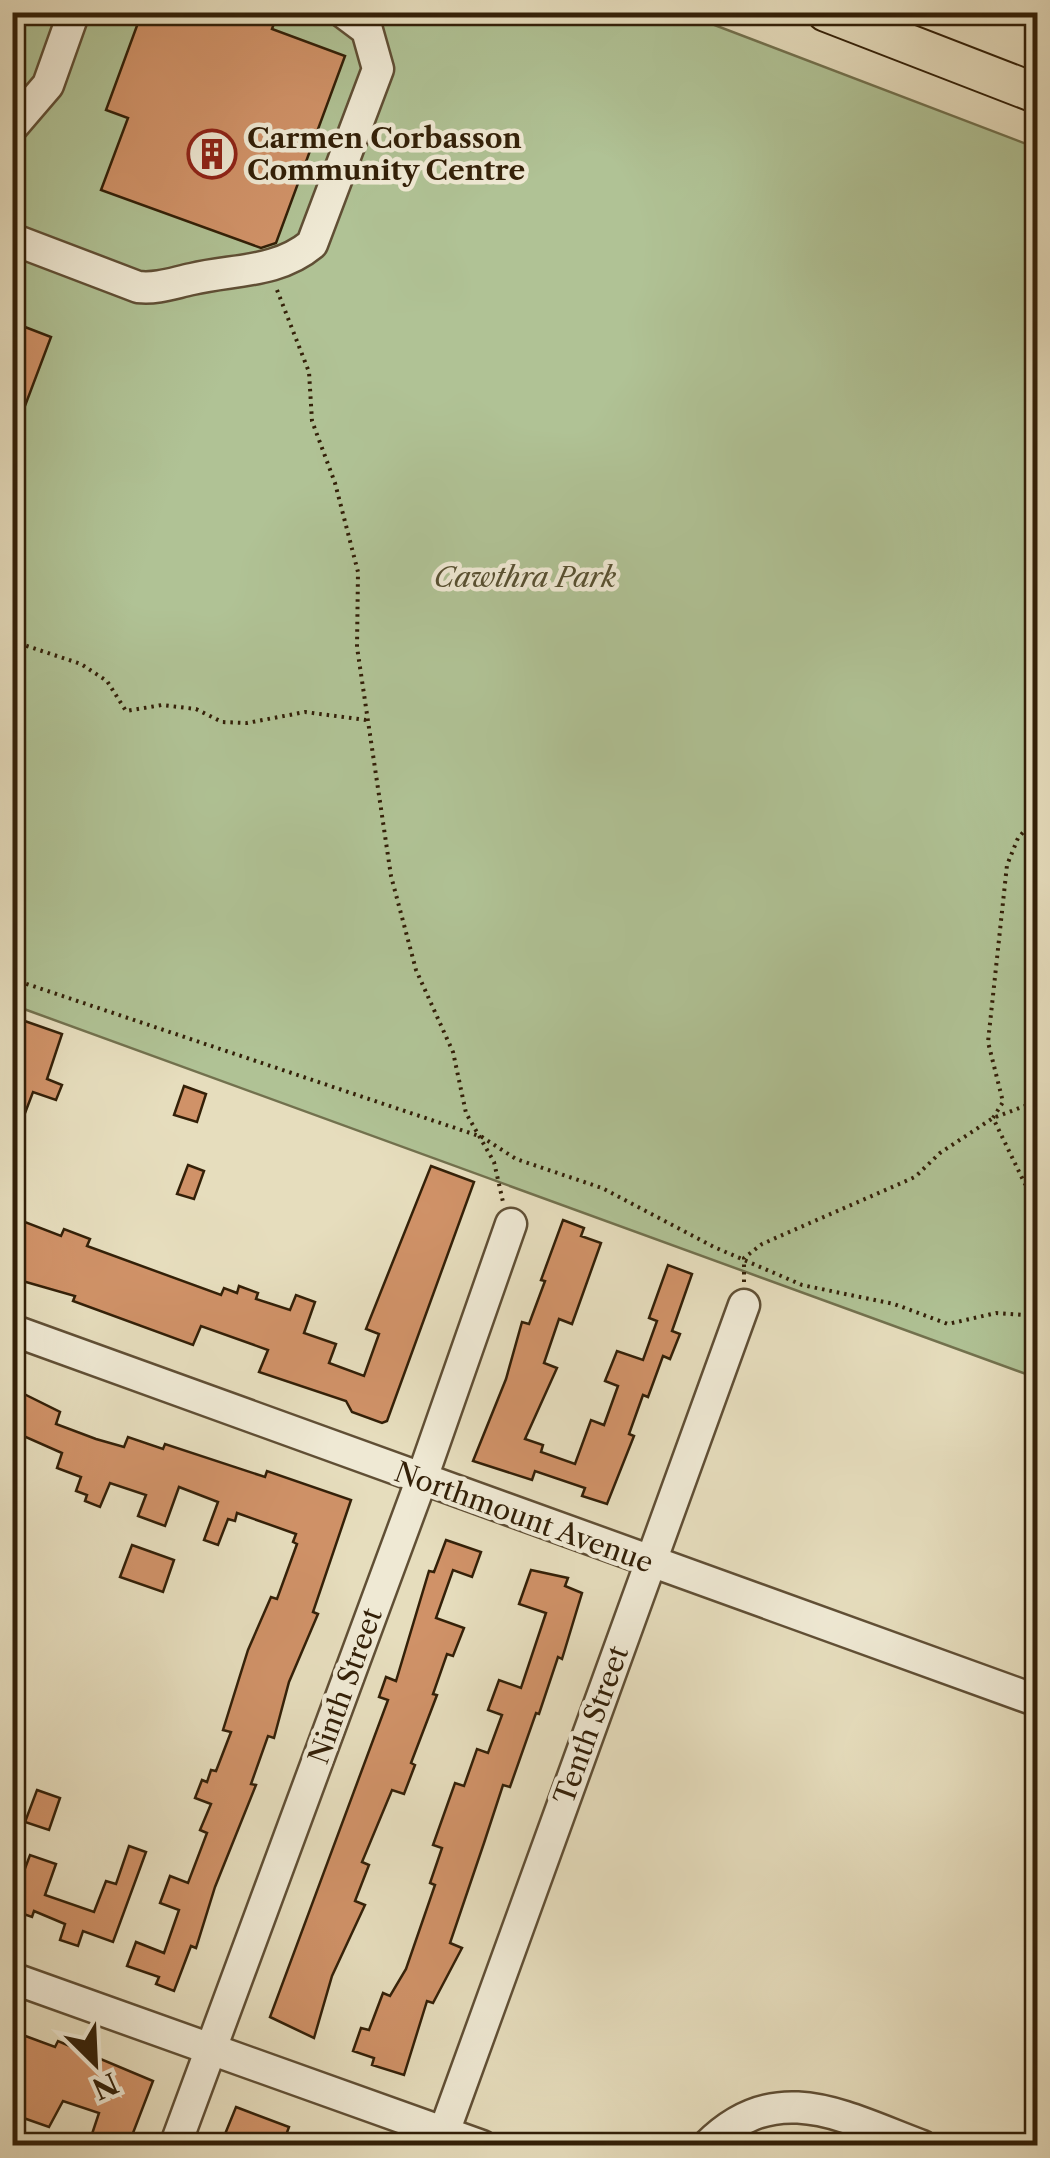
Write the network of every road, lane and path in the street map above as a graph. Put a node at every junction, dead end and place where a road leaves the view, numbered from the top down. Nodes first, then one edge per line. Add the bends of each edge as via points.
1 (74, 12) edge
2 (343, 12) edge
3 (826, 12) edge
4 (1038, 94) edge
5 (12, 127) edge
6 (12, 239) edge
7 (268, 267) junction
8 (12, 640) edge
9 (368, 720) junction
10 (1038, 816) edge
11 (12, 979) edge
12 (1038, 1100) edge
13 (993, 1118) junction
14 (482, 1138) junction
15 (1038, 1198) edge
16 (510, 1224) joint
17 (744, 1258) junction
18 (744, 1305) joint
19 (1038, 1316) edge
20 (12, 1330) edge
21 (421, 1481) junction
22 (651, 1562) junction
23 (1038, 1701) edge
24 (12, 1978) edge
25 (212, 2048) junction
26 (442, 2138) edge
27 (175, 2146) edge
28 (482, 2146) edge
29 (708, 2146) edge
30 (922, 2146) edge

1 - 5 street via 48,85
2 - 7 street via 366,30 378,69 312,244
3 - 4 main road
6 - 7 street via 138,287
7 - 9 path via 308,372 312,421 358,572 357,647
8 - 9 path via 80,664 106,681 126,712 162,705 196,709 222,722 305,712
9 - 14 path via 390,876 416,970 454,1052 466,1113
10 - 13 path via 1018,838 1008,865 988,1042 1003,1102
11 - 14 path
12 - 13 path
13 - 15 path
13 - 17 path via 916,1177
14 - 16 path
14 - 17 path
16 - 21 street, Ninth Street
17 - 18 path
17 - 19 path via 802,1285 894,1304 948,1324 996,1312
18 - 22 street, Tenth Street
20 - 21 street, Northmount Avenue
21 - 22 street, Northmount Avenue
21 - 25 street, Ninth Street
22 - 23 street, Northmount Avenue
22 - 26 street, Tenth Street
24 - 25 street
25 - 26 street
25 - 27 street, Ninth Street
26 - 28 street
29 - 30 street via 742,2116 790,2105

